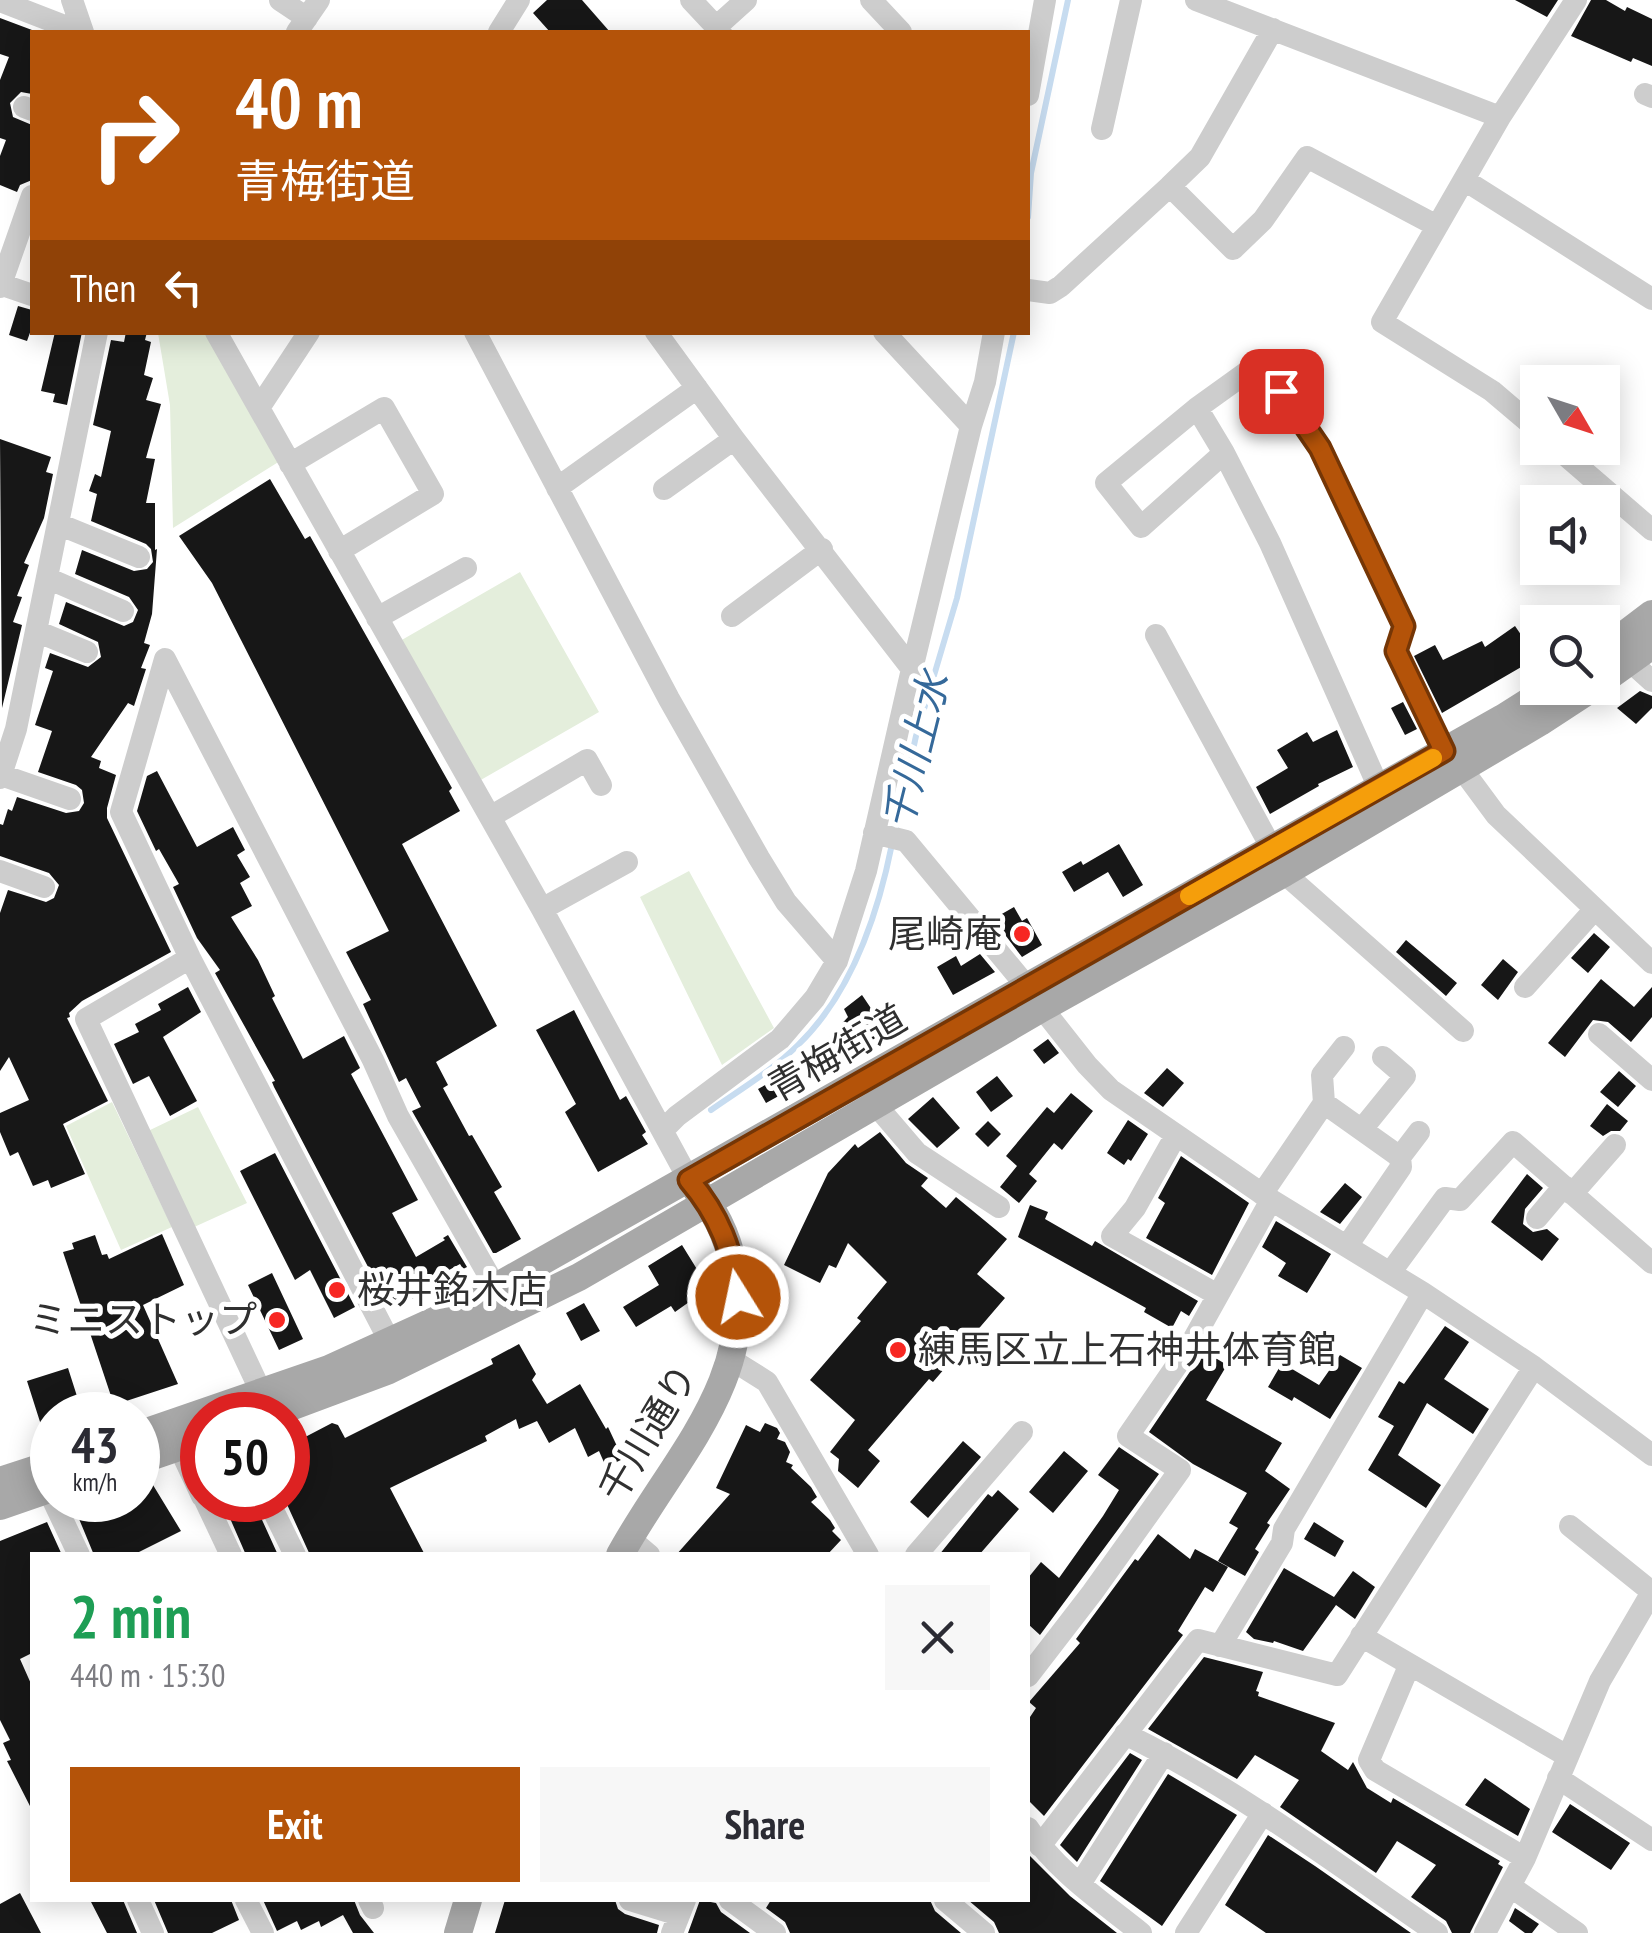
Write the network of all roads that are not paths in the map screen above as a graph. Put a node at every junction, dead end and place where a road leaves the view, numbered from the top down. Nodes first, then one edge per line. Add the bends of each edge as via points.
1 (72, 0) edge
2 (280, 0) edge
3 (692, 0) edge
4 (746, 0) edge
5 (872, 0) edge
6 (1045, 0) edge
7 (1131, 0) edge
8 (1196, 0) edge
9 (1576, 0) edge
10 (0, 1) edge
11 (512, 3) edge
12 (308, 17) edge
13 (1273, 29) junction
14 (77, 30) edge
15 (81, 30) edge
16 (500, 30) edge
17 (719, 30) edge
18 (899, 30) edge
19 (1030, 84) edge
20 (1500, 116) junction
21 (1102, 129) dead end
22 (1466, 181) junction
23 (1170, 186) junction
24 (30, 202) edge
25 (1437, 226) junction
26 (0, 285) edge
27 (1032, 291) edge
28 (30, 294) edge
29 (1652, 298) edge
30 (96, 335) edge
31 (218, 335) edge
32 (307, 335) edge
33 (477, 335) edge
34 (658, 335) edge
35 (887, 335) edge
36 (992, 335) edge
37 (697, 388) junction
38 (259, 408) junction
39 (1197, 408) junction
40 (1520, 415) edge
41 (971, 426) junction
42 (734, 439) junction
43 (1224, 453) junction
44 (290, 464) junction
45 (1577, 465) edge
46 (557, 488) junction
47 (664, 489) dead end
48 (58, 524) junction
49 (1652, 530) edge
50 (339, 550) junction
51 (822, 550) junction
52 (139, 557) dead end
53 (466, 568) dead end
54 (46, 578) junction
55 (124, 611) dead end
56 (1652, 614) edge
57 (732, 616) dead end
58 (377, 618) junction
59 (36, 631) junction
60 (1156, 634) dead end
61 (1620, 638) edge
62 (87, 652) dead end
63 (1641, 654) edge
64 (912, 669) junction
65 (1620, 669) edge
66 (1652, 681) edge
67 (1528, 705) edge
68 (1559, 705) edge
69 (8, 726) edge
70 (1453, 760) junction
71 (0, 776) edge
72 (601, 786) dead end
73 (1379, 788) junction
74 (70, 799) dead end
75 (490, 817) junction
76 (888, 836) junction
77 (1278, 860) junction
78 (626, 862) dead end
79 (0, 872) edge
80 (44, 887) dead end
81 (542, 909) junction
82 (1594, 909) junction
83 (190, 958) junction
84 (837, 961) junction
85 (1652, 963) edge
86 (1525, 987) dead end
87 (1035, 998) junction
88 (1463, 1031) dead end
89 (1599, 1034) dead end
90 (1344, 1047) dead end
91 (1383, 1057) dead end
92 (1652, 1080) edge
93 (875, 1104) junction
94 (1324, 1104) junction
95 (663, 1130) junction
96 (1362, 1130) junction
97 (1418, 1132) dead end
98 (1176, 1134) junction
99 (1615, 1145) dead end
100 (1400, 1157) junction
101 (1568, 1190) junction
102 (698, 1191) junction
103 (1267, 1197) junction
104 (999, 1207) dead end
105 (1537, 1218) dead end
106 (1347, 1246) junction
107 (1652, 1263) edge
108 (1390, 1272) junction
109 (496, 1288) junction
110 (1424, 1293) junction
111 (1218, 1295) junction
112 (390, 1342) junction
113 (732, 1360) junction
114 (1534, 1367) junction
115 (260, 1392) edge
116 (290, 1392) edge
117 (310, 1392) edge
118 (1022, 1432) dead end
119 (1652, 1455) edge
120 (0, 1482) edge
121 (30, 1485) edge
122 (30, 1496) edge
123 (0, 1506) edge
124 (66, 1522) edge
125 (216, 1522) edge
126 (279, 1522) edge
127 (1570, 1526) dead end
128 (633, 1549) edge
129 (78, 1552) edge
130 (231, 1552) edge
131 (294, 1552) edge
132 (866, 1552) edge
133 (919, 1552) edge
134 (1652, 1592) edge
135 (1644, 1625) edge
136 (1361, 1636) junction
137 (1220, 1646) junction
138 (1409, 1666) junction
139 (1030, 1673) edge
140 (1125, 1734) junction
141 (1164, 1753) junction
142 (1562, 1767) junction
143 (1262, 1814) junction
144 (1034, 1837) edge
145 (1652, 1840) edge
146 (1526, 1858) junction
147 (1080, 1884) junction
148 (1510, 1886) junction
149 (139, 1902) edge
150 (247, 1902) edge
151 (467, 1902) edge
152 (636, 1902) edge
153 (733, 1902) edge
154 (947, 1902) edge
155 (679, 1916) edge
156 (255, 1931) edge
157 (154, 1933) edge
158 (458, 1933) edge
159 (775, 1933) edge
160 (984, 1933) edge
161 (1141, 1933) edge
162 (1186, 1933) edge
163 (1437, 1933) edge
164 (1485, 1933) edge
165 (1577, 1933) edge

1 - 15 street
2 - 12 street
3 - 17 street
4 - 17 street
5 - 18 street
6 - 19 street
7 - 21 street
8 - 13 street
9 - 20 street
10 - 14 street
11 - 16 street
13 - 20 street
13 - 23 street via 1200,157
20 - 22 street
22 - 25 street
22 - 29 street
23 - 25 street via 1233,249 1307,157
23 - 27 street via 1061,286 1050,293
24 - 26 street
25 - 40 street via 1382,322
26 - 28 street
30 - 48 street
31 - 38 street
32 - 38 street
33 - 46 street
34 - 37 street
35 - 41 street
36 - 41 street
37 - 42 street
37 - 46 street
38 - 44 street
39 - 43 street
39 - 43 street via 1106,483 1141,526
39 - 70 street via 1261,362 1320,448 1404,626 1396,651
41 - 64 street
42 - 47 street
42 - 51 street
43 - 73 street
44 - 50 street
44 - 50 street via 384,408 433,494
45 - 49 street
46 - 84 street via 759,858 786,902
48 - 52 street
48 - 54 street
50 - 58 street
51 - 57 street
51 - 64 street
53 - 58 street
54 - 55 street
54 - 59 street
56 - 61 main road
58 - 75 street
59 - 62 street
59 - 69 street
60 - 77 street
63 - 65 main road
63 - 66 street
64 - 76 street
67 - 70 main road, 青梅街道
68 - 70 main road, 青梅街道
69 - 71 street
70 - 73 main road, 青梅街道
70 - 77 main road, 青梅街道
70 - 82 street via 1496,815
71 - 74 street
72 - 75 street via 587,760
73 - 77 main road, 青梅街道
75 - 81 street
76 - 84 street via 866,871
76 - 87 street
77 - 87 main road, 青梅街道
77 - 88 street
78 - 81 street
79 - 80 street
81 - 95 street
82 - 85 street
82 - 86 street
83 - 109 street via 121,812 165,659 398,1116
83 - 112 street
83 - 115 street via 86,1019
84 - 95 street via 780,1039
87 - 93 main road, 青梅街道
87 - 98 street via 1111,1090
87 - 102 main road, 青梅街道
89 - 92 street
90 - 94 street via 1322,1075
91 - 96 street via 1405,1076
93 - 102 main road, 青梅街道
93 - 104 street via 917,1153
94 - 96 street
94 - 103 street
95 - 102 street
96 - 100 street
97 - 100 street
98 - 103 street
98 - 111 street via 1112,1236
99 - 101 street
100 - 106 street via 1401,1167
101 - 105 street
101 - 107 street
101 - 108 street via 1513,1142 1460,1200 1445,1198
102 - 109 main road, 青梅街道
102 - 113 main road, 千川通り via 728,1241 736,1274
102 - 117 main road, 青梅街道 via 579,1277 387,1371
103 - 106 street
103 - 111 street
106 - 108 street
108 - 110 street
109 - 112 main road, 青梅街道
110 - 114 street
110 - 137 street
111 - 139 street via 1128,1436 1180,1470
112 - 116 main road, 青梅街道
113 - 128 main road, 千川通り
113 - 132 street via 767,1382
114 - 119 street
114 - 136 street
118 - 133 street
120 - 121 main road
122 - 123 main road
124 - 129 street
125 - 130 street
126 - 131 street
127 - 134 street
134 - 135 street
135 - 142 street via 1600,1682
136 - 137 street via 1338,1675
136 - 138 street
137 - 140 street via 1198,1640
138 - 142 street
138 - 146 street via 1369,1760
140 - 141 street
140 - 144 street
141 - 143 street
141 - 147 street
142 - 145 street
142 - 146 street
143 - 162 street
143 - 163 street
144 - 147 street
146 - 148 street
147 - 161 street
148 - 164 street
148 - 165 street
149 - 157 street
150 - 156 street
151 - 158 main road
152 - 155 street
153 - 159 street
154 - 160 street

